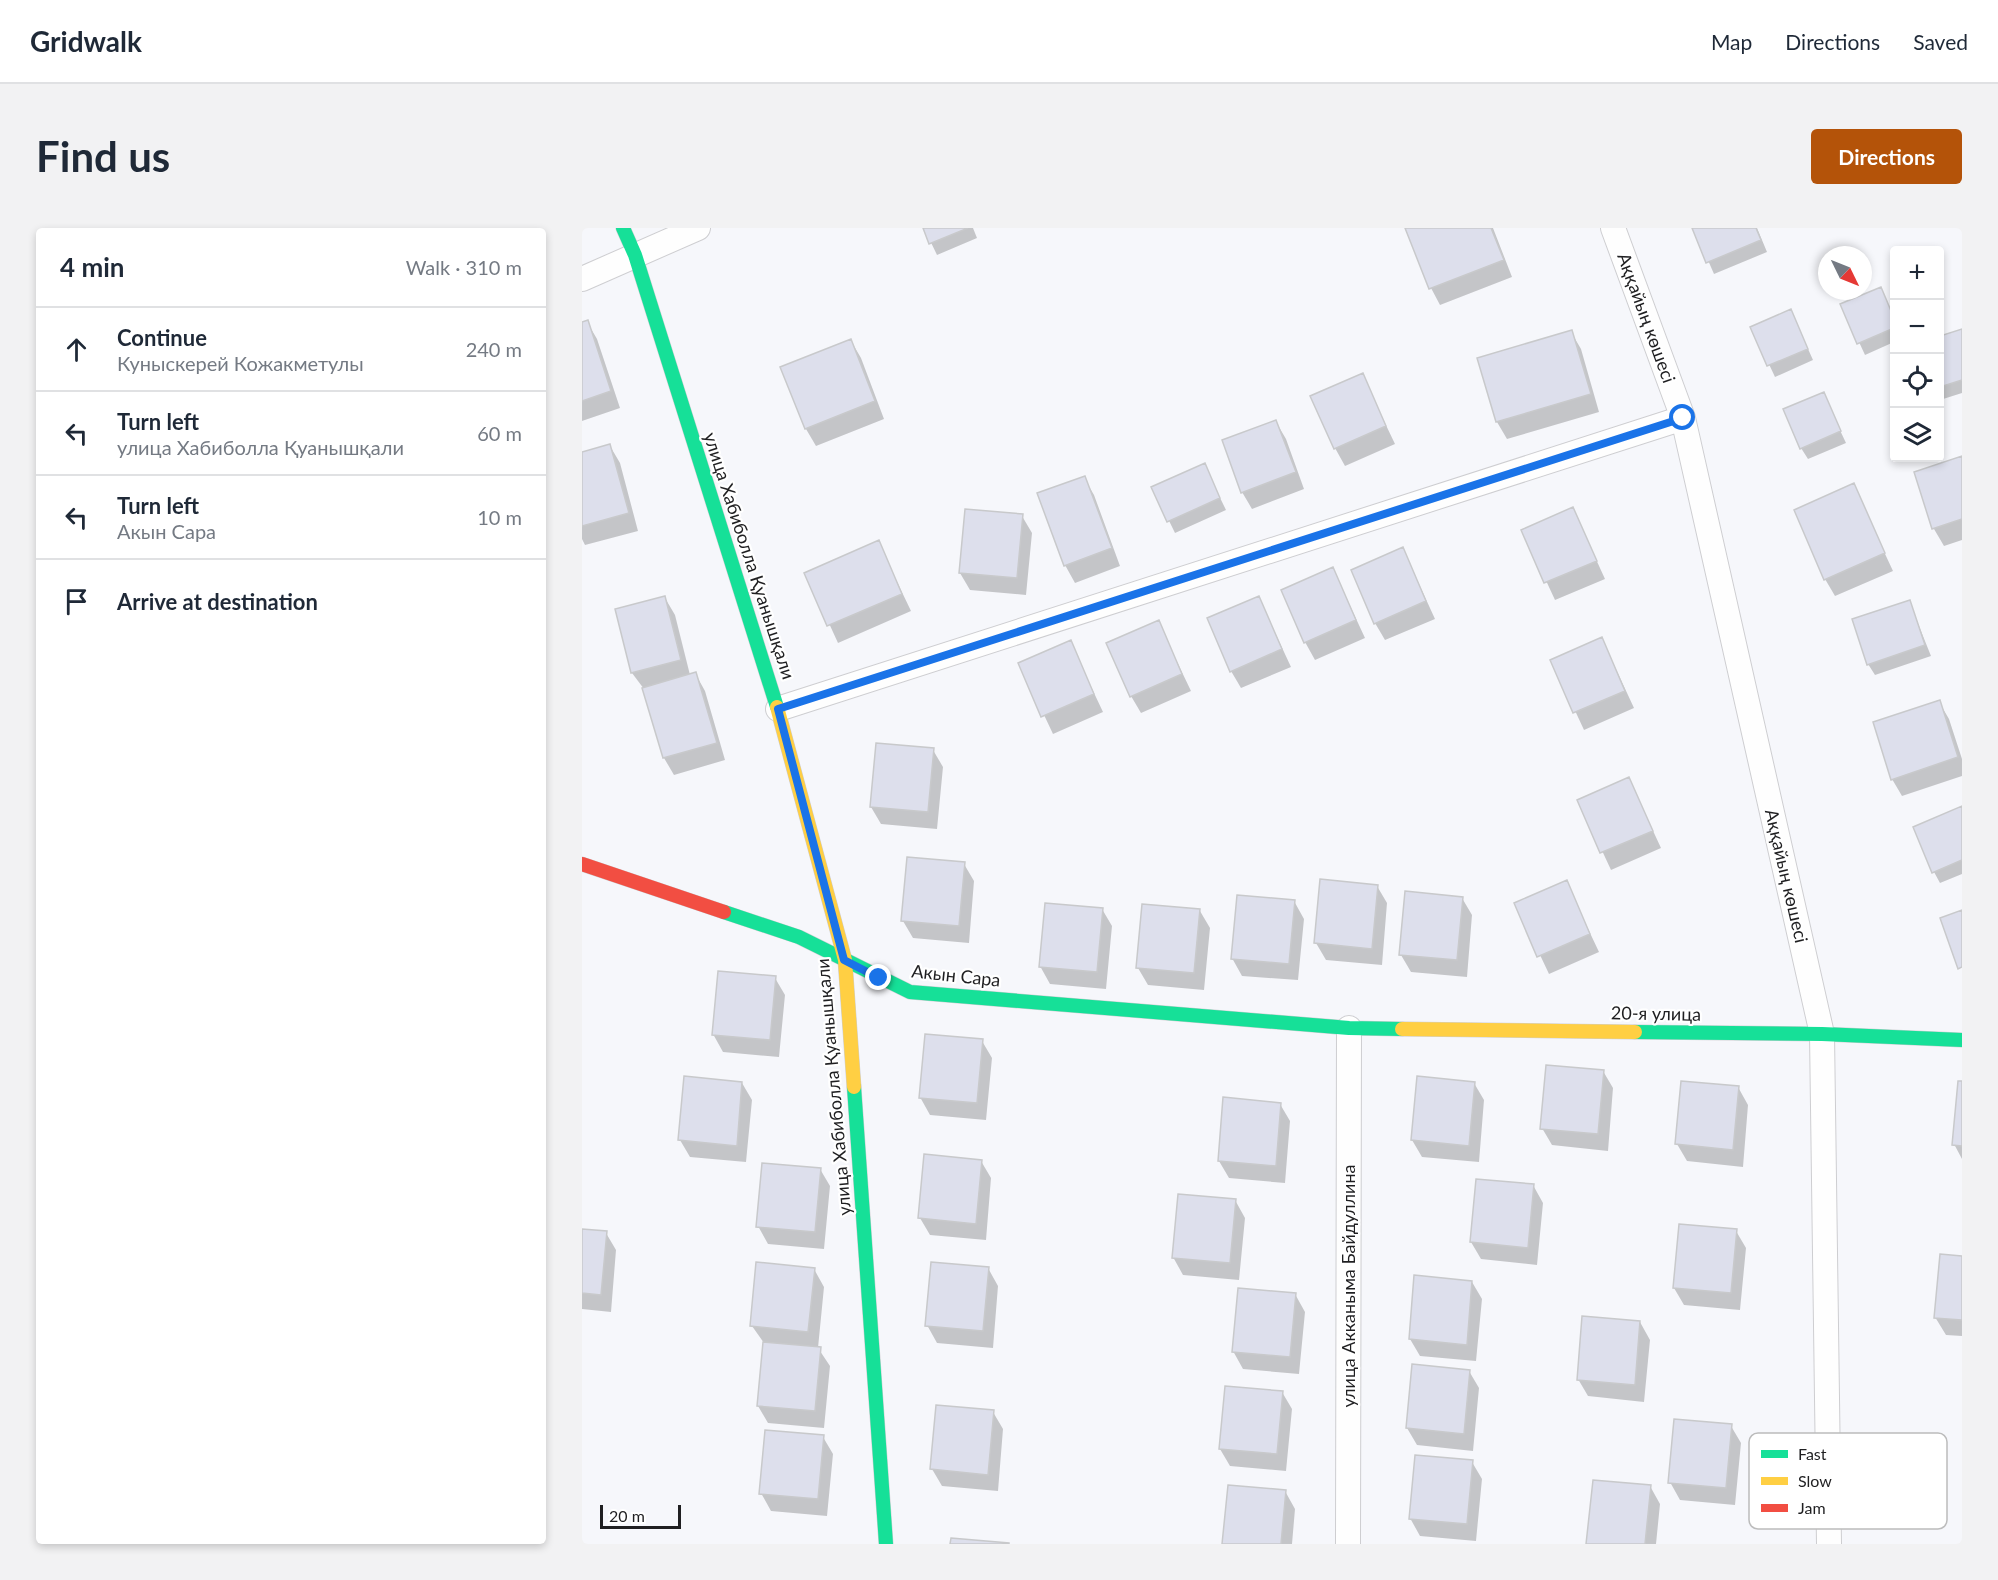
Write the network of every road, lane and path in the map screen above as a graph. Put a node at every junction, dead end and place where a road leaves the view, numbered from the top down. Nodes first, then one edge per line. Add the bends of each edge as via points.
1 (623, 228) edge
2 (698, 228) edge
3 (1613, 228) edge
4 (635, 255) junction
5 (582, 279) edge
6 (1683, 418) junction
7 (778, 709) junction
8 (582, 864) edge
9 (844, 960) junction
10 (1349, 1028) junction
11 (1822, 1034) junction
12 (1962, 1040) edge
13 (1827, 1433) edge
14 (1829, 1529) edge
15 (886, 1544) edge
16 (1348, 1544) edge
17 (1829, 1544) edge

1 - 4 street, улица Хабиболла Қуанышқали
2 - 4 street
3 - 6 street, Аққайың көшесі
4 - 5 street
4 - 7 street, улица Хабиболла Қуанышқали
6 - 7 street
6 - 11 street, Аққайың көшесі
7 - 9 street, улица Хабиболла Қуанышқали
8 - 9 street, Акын Сара via 799,937
9 - 10 street, Акын Сара via 910,992
9 - 15 street, улица Хабиболла Қуанышқали
10 - 11 street, 20-я улица
10 - 16 street, улица Акканыма Байдуллина
11 - 12 street, 20-я улица
11 - 13 street, Аққайың көшесі
14 - 17 street, Аққайың көшесі

